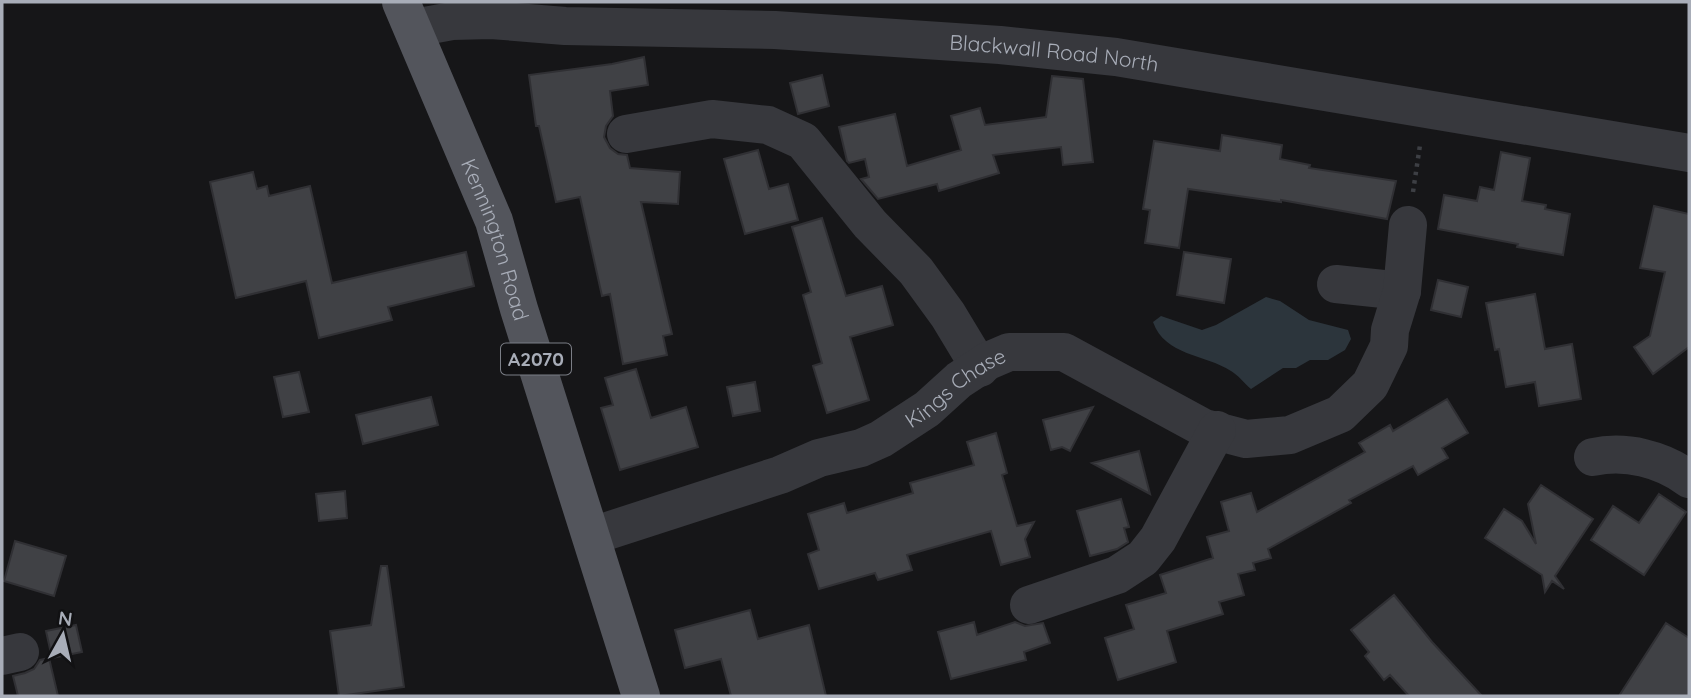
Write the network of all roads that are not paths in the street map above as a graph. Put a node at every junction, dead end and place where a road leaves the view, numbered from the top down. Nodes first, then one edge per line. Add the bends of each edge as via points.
1 (407, 15) edge
2 (626, 134) dead end
3 (1689, 153) edge
4 (1408, 225) road end
5 (1336, 284) dead end
6 (1402, 291) junction
7 (979, 368) junction
8 (1217, 430) junction
9 (1593, 457) dead end
10 (1689, 479) edge
11 (592, 536) junction
12 (1029, 605) dead end
13 (641, 696) edge

1 - 3 street, Blackwall Road North via 565,26 775,30 1116,57
1 - 11 main road, Kennington Road / A2070 via 494,221
2 - 7 street via 712,119 768,125 803,141 870,224 916,271
4 - 6 street, Kings Chase
5 - 6 street
6 - 8 street, Kings Chase via 1384,359 1370,385 1339,414 1290,435 1246,439
7 - 8 street, Kings Chase via 1009,352 1064,352 1204,428
7 - 11 street, Kings Chase via 881,439
8 - 12 street via 1143,558 1117,575
9 - 10 street via 1632,455 1659,462
11 - 13 main road, Kennington Road / A2070

